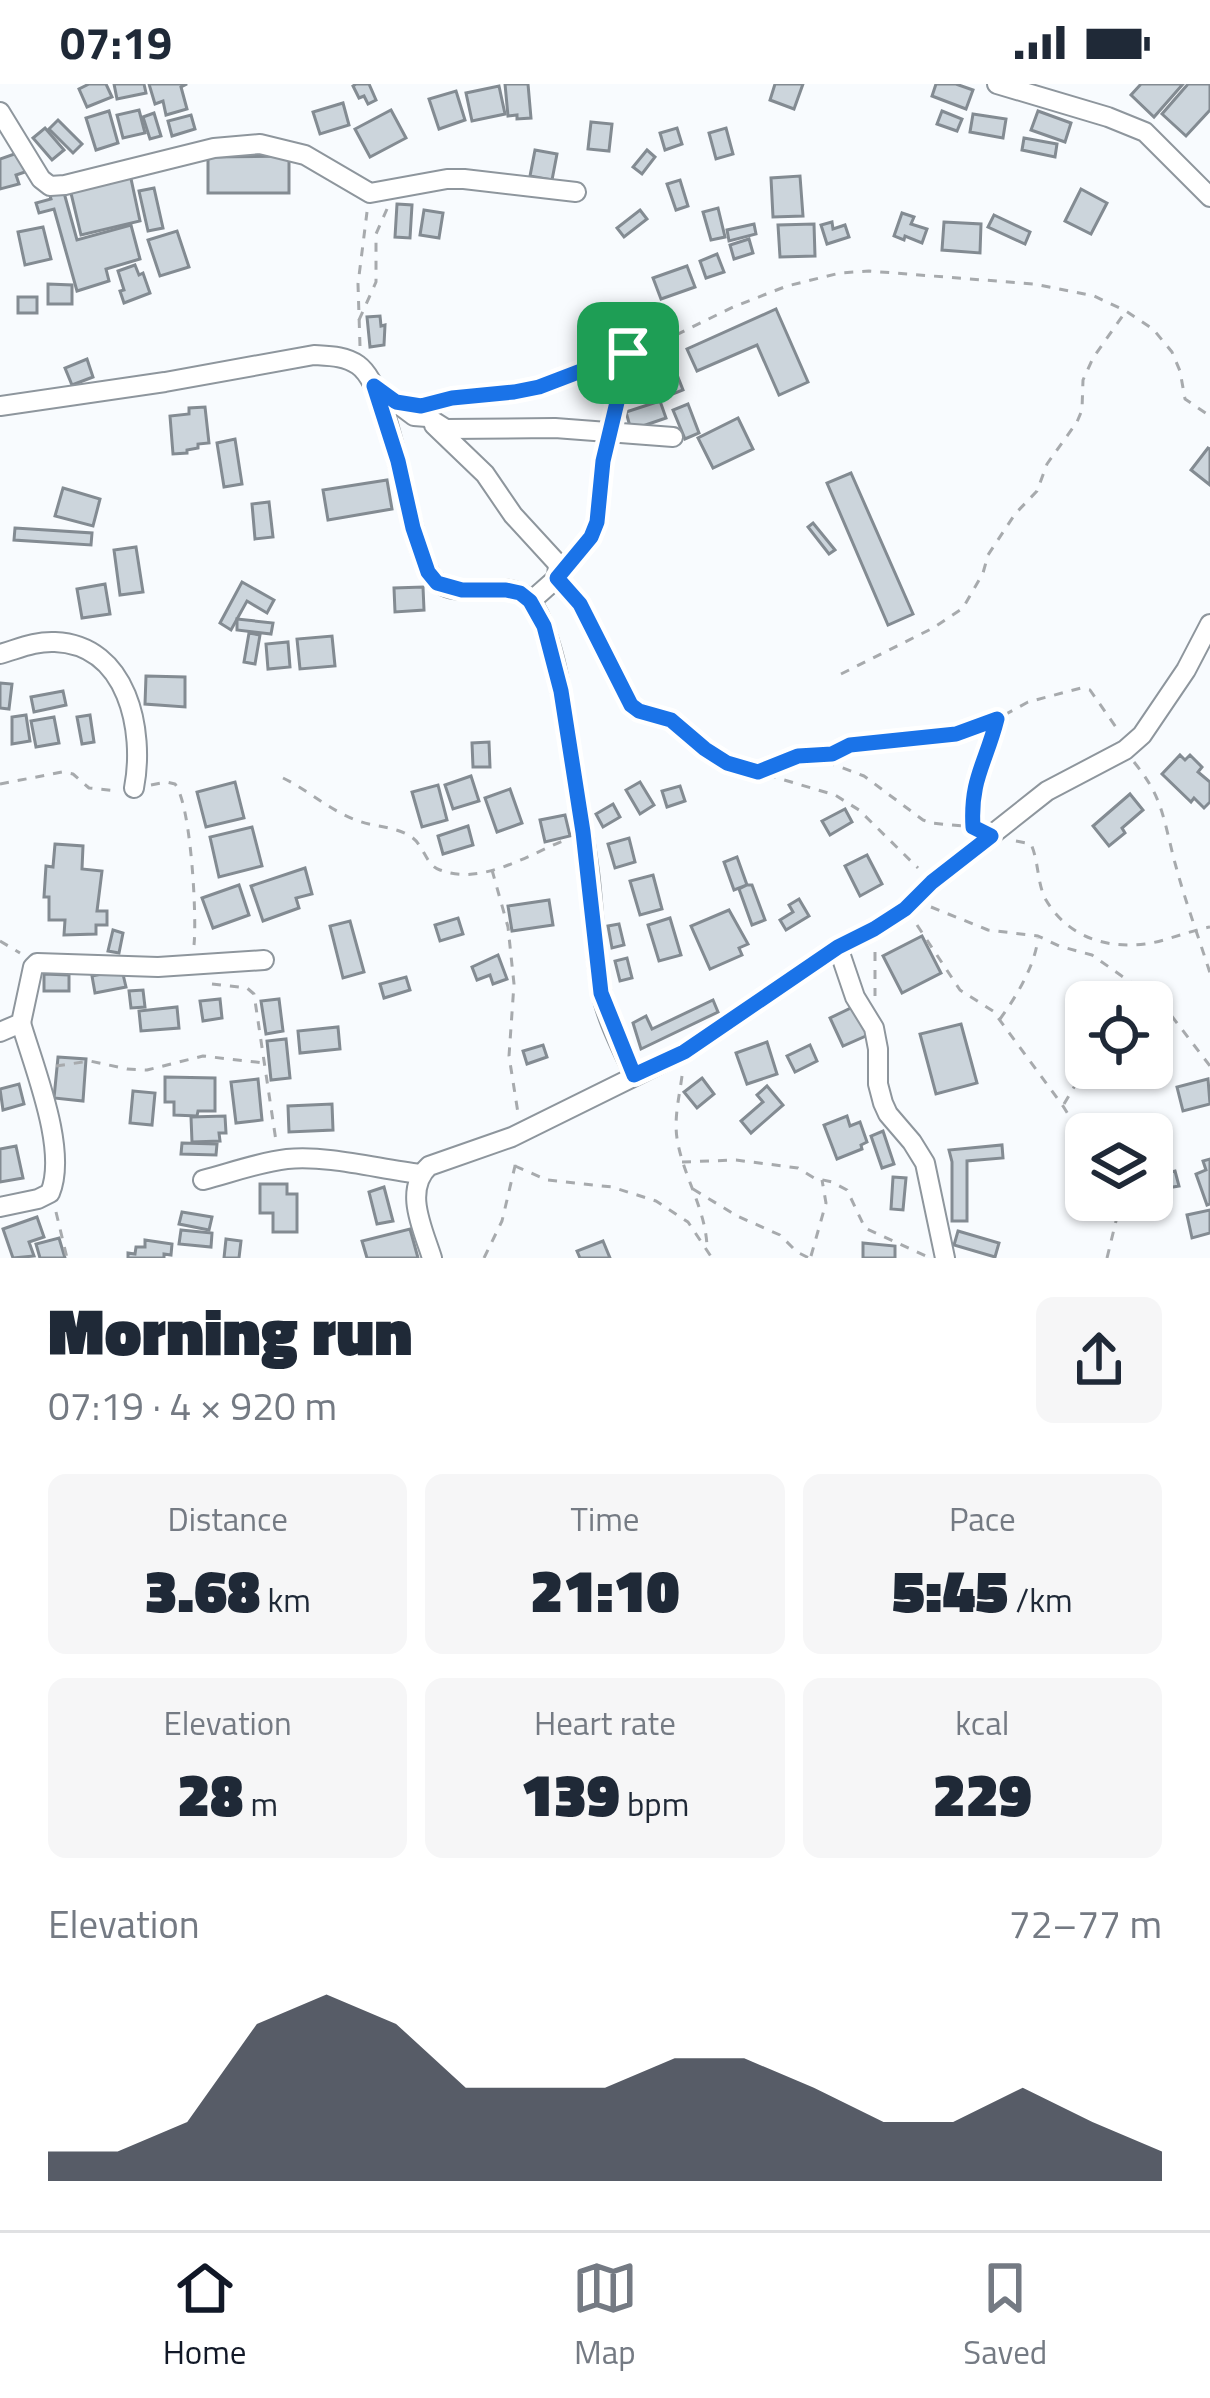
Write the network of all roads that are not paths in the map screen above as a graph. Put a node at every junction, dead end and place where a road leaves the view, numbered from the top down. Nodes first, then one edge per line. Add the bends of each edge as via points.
1 (997, 84) edge
2 (0, 112) edge
3 (575, 192) dead end
4 (1210, 197) edge
5 (374, 386) junction
6 (0, 406) edge
7 (427, 417) junction
8 (673, 437) dead end
9 (530, 601) junction
10 (1210, 624) edge
11 (0, 654) edge
12 (134, 788) road end
13 (838, 947) junction
14 (264, 960) dead end
15 (21, 1024) junction
16 (0, 1032) edge
17 (634, 1075) junction
18 (420, 1174) junction
19 (203, 1180) dead end
20 (0, 1207) edge
21 (432, 1258) edge
22 (945, 1258) edge

1 - 4 street via 1145,132
2 - 3 street via 50,186 260,144 305,155 370,193 464,178
5 - 6 street via 362,368 314,355
5 - 7 street
5 - 9 street via 428,572 437,583 506,590
7 - 8 street via 446,429
7 - 9 street via 558,564 558,576
9 - 17 street via 561,691 601,993
10 - 13 street via 1125,751 1047,790 910,904
11 - 12 street via 62,642 109,669 138,729
13 - 17 street via 684,1052
13 - 22 street via 874,1028 880,1095 925,1163
14 - 15 street via 158,967 37,962
15 - 16 street
15 - 20 street via 57,1157 56,1181 38,1199
17 - 18 street
18 - 19 street via 285,1160
18 - 21 street via 415,1200

